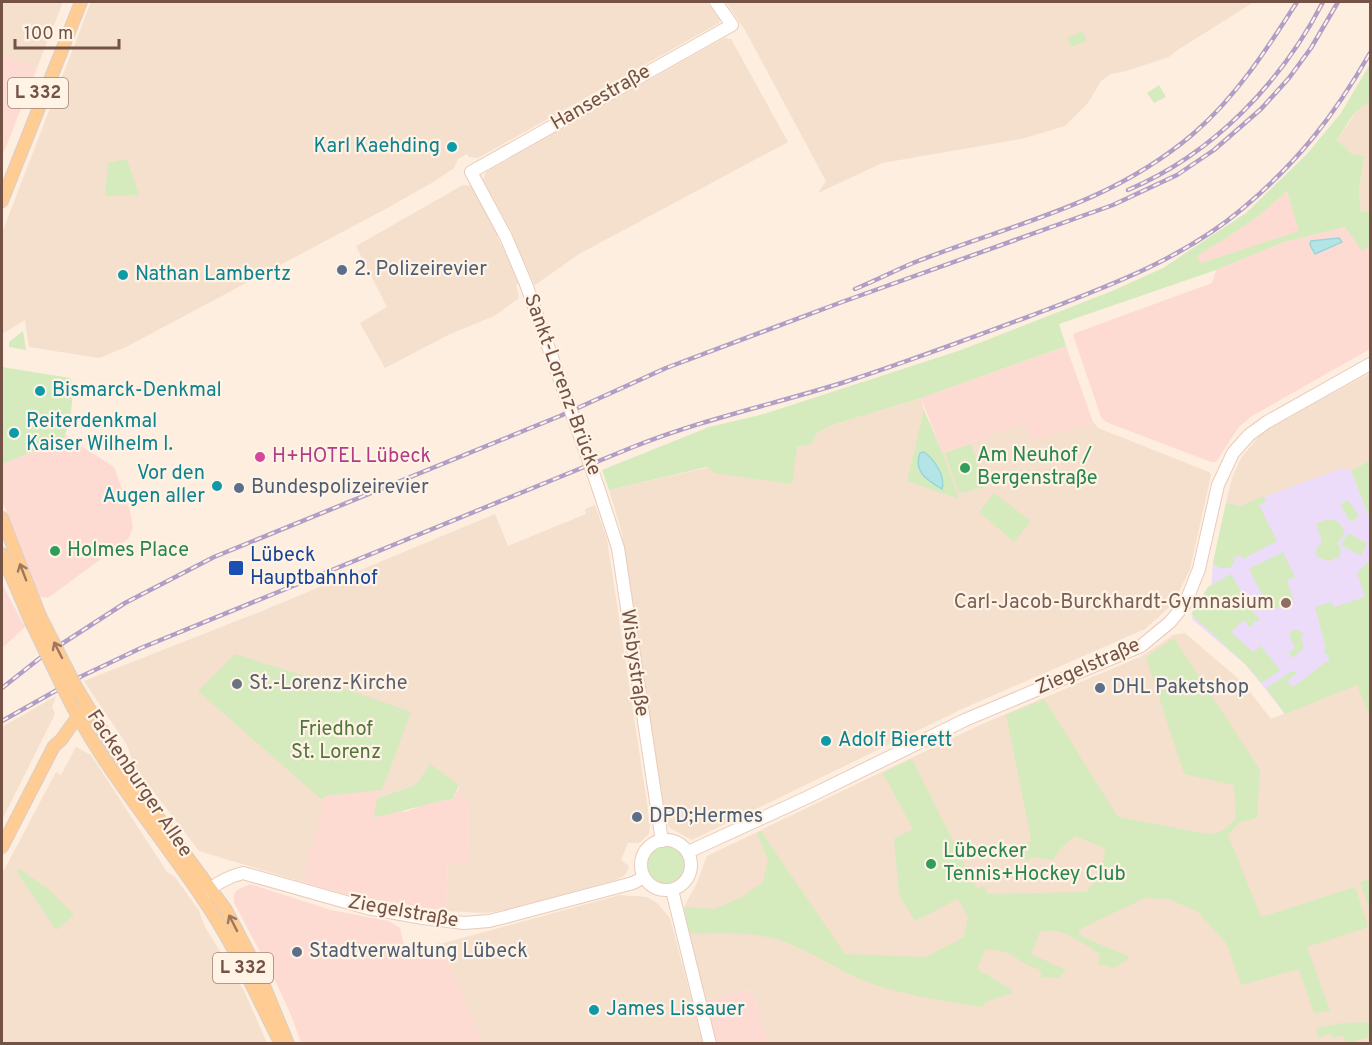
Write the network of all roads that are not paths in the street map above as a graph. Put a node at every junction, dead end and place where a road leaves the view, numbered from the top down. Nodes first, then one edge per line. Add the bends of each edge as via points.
1 (74, 2) edge
2 (81, 2) edge
3 (716, 2) edge
4 (66, 30) junction
5 (471, 172) joint
6 (5, 182) edge
7 (2, 201) edge
8 (1371, 364) edge
9 (598, 487) joint
10 (2, 518) edge
11 (2, 554) edge
12 (36, 619) junction
13 (80, 707) junction
14 (92, 740) junction
15 (57, 743) junction
16 (662, 841) junction
17 (2, 847) edge
18 (688, 852) junction
19 (644, 877) junction
20 (672, 890) junction
21 (206, 892) junction
22 (281, 1044) edge
23 (288, 1044) edge
24 (710, 1044) edge

1 - 4 main road, L 332
2 - 4 main road, L 332
3 - 5 main road, Hansestraße via 732,25
4 - 6 main road, L 332
5 - 9 main road, Sankt-Lorenz-Brücke, bridge via 507,237 526,284
6 - 7 main road, L 332
8 - 18 main road, Ziegelstraße via 1267,422 1233,453 1222,472 1199,569 1185,604 1141,646 965,720
9 - 16 main road, Wisbystraße via 618,549
12 -> 10 main road, Fackenburger Allee / L 332
11 - 12 main road, Fackenburger Allee / L 332
12 - 13 main road, Fackenburger Allee / L 332, bridge
13 - 14 main road, Fackenburger Allee / L 332
13 - 15 main road via 53,740
13 - 21 main road, Fackenburger Allee / L 332
14 - 15 main road via 79,736
14 - 21 main road, Fackenburger Allee / L 332 via 139,811
15 - 17 main road
16 - 18 main road via 676,842
16 - 19 main road via 645,852 641,865
18 - 20 main road via 690,875
19 - 20 main road via 656,888
19 - 21 main road, Ziegelstraße via 473,923 367,908 243,873
20 - 24 main road
21 - 22 main road, Fackenburger Allee / L 332
23 -> 21 main road, Fackenburger Allee / L 332 via 252,959 226,910

